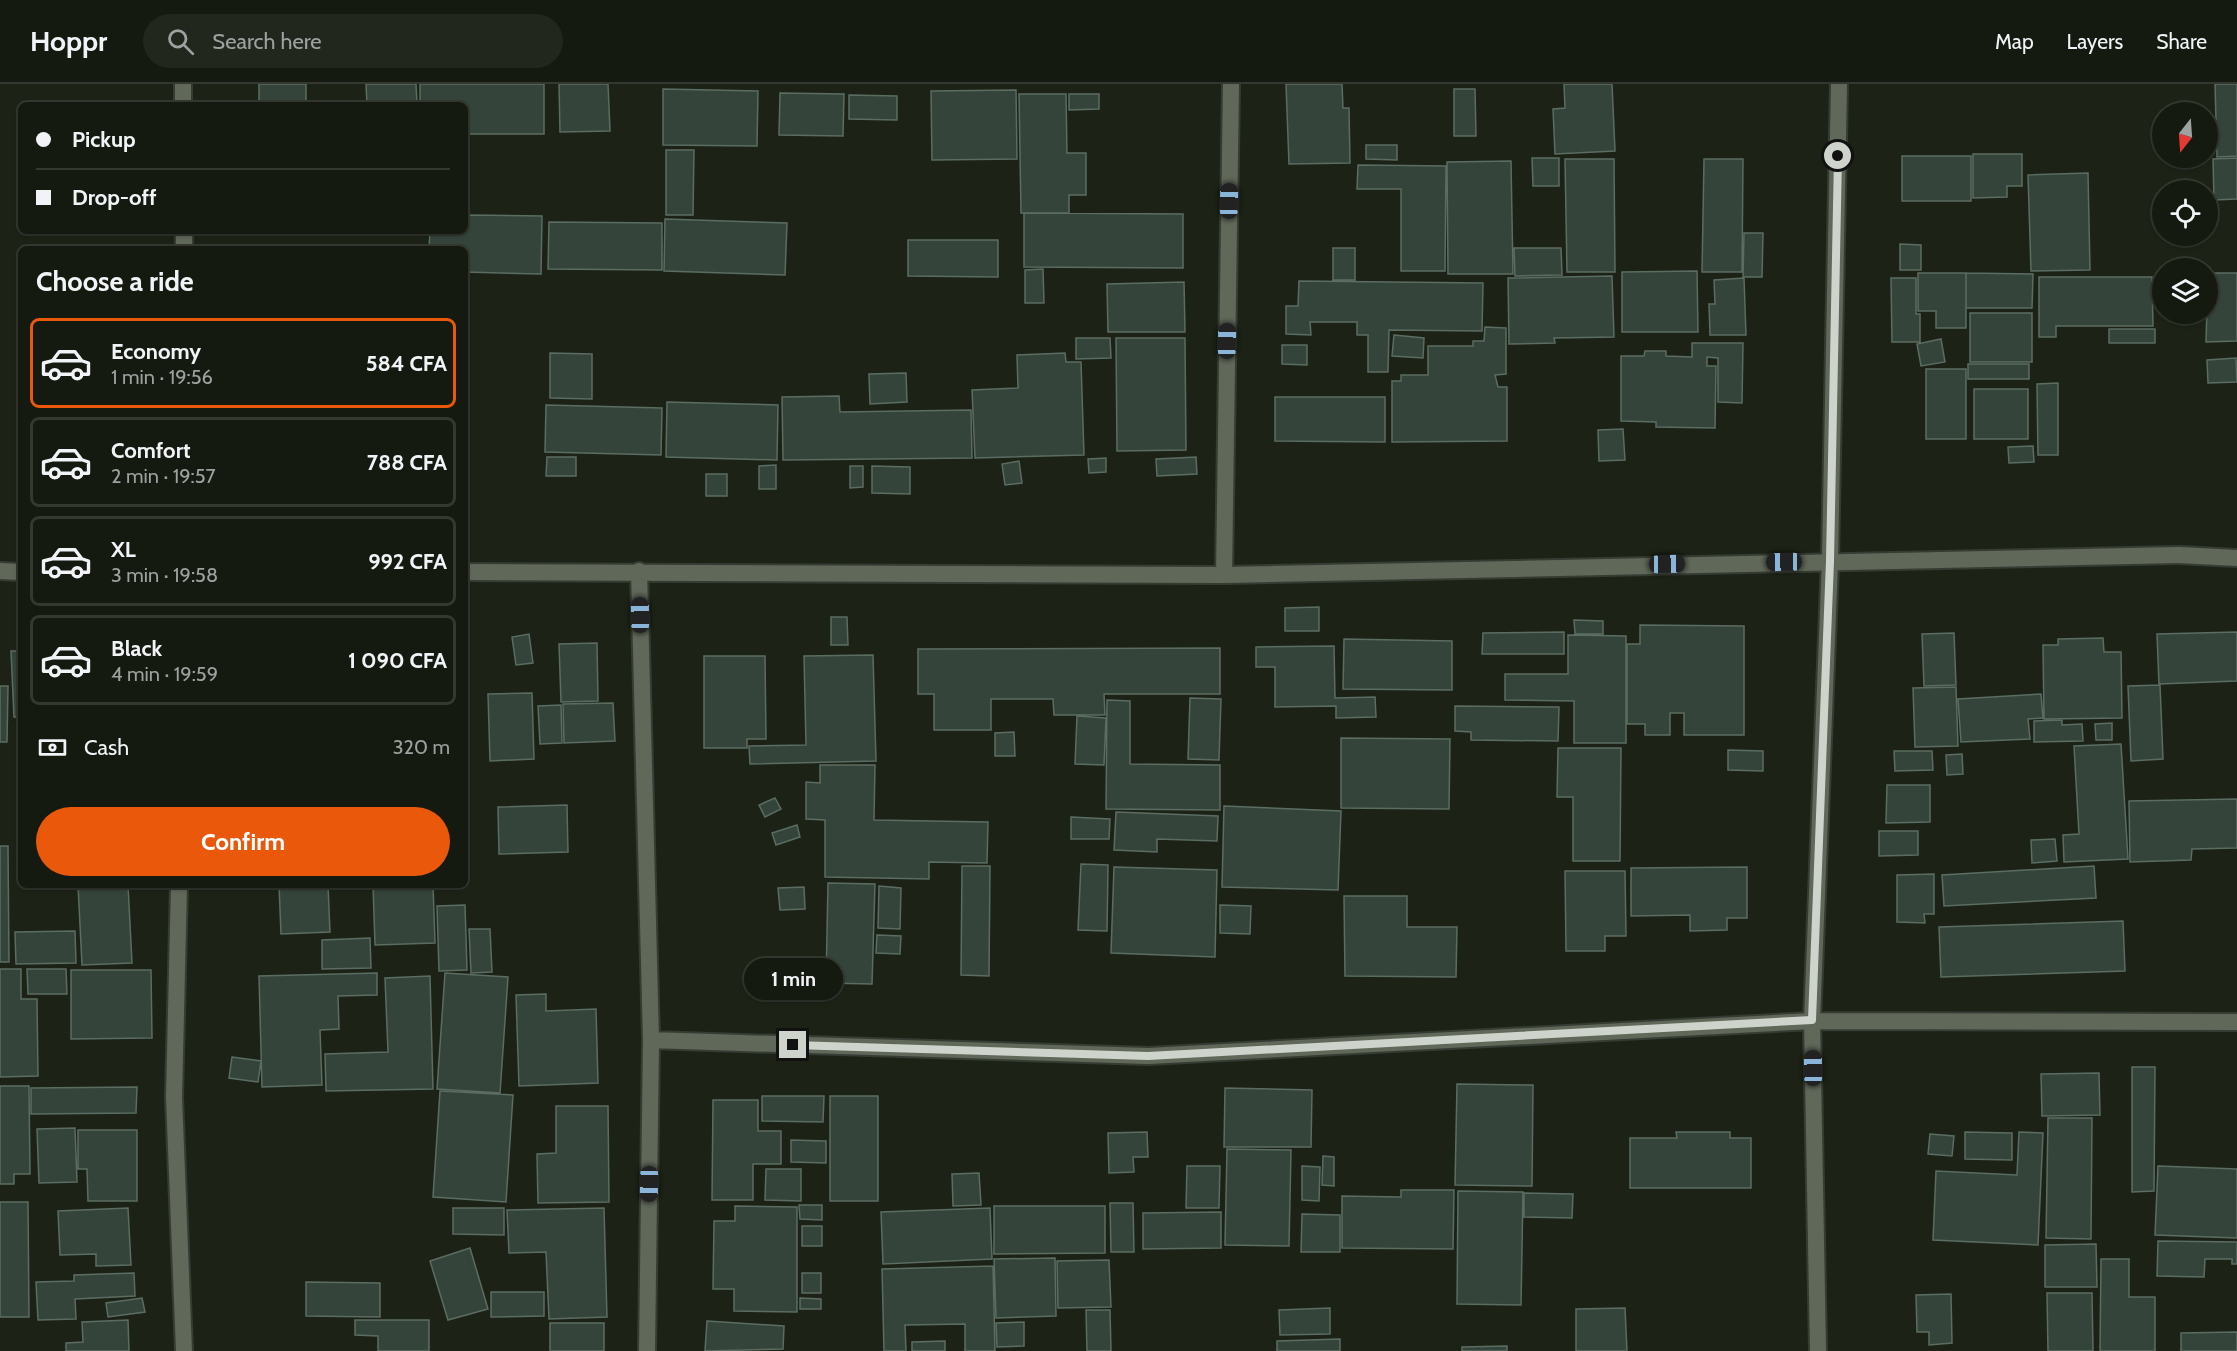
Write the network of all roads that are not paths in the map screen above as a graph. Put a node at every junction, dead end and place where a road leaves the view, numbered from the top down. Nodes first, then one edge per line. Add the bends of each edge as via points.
1 (183, 84) edge
2 (1231, 84) edge
3 (1839, 84) edge
4 (183, 102) edge
5 (2237, 558) edge
6 (1830, 561) junction
7 (0, 572) edge
8 (18, 572) edge
9 (468, 572) edge
10 (639, 572) junction
11 (1224, 575) junction
12 (179, 888) edge
13 (1812, 1020) junction
14 (2237, 1022) edge
15 (651, 1041) junction
16 (184, 1351) edge
17 (647, 1351) edge
18 (1818, 1351) edge

1 - 4 street
2 - 11 street
3 - 6 street
5 - 6 street via 2179,555
6 - 11 street
6 - 13 street
7 - 8 street
9 - 10 street
10 - 11 street
10 - 15 street
12 - 16 street via 174,1097
13 - 14 street
13 - 15 street via 1148,1056
13 - 18 street
15 - 17 street

